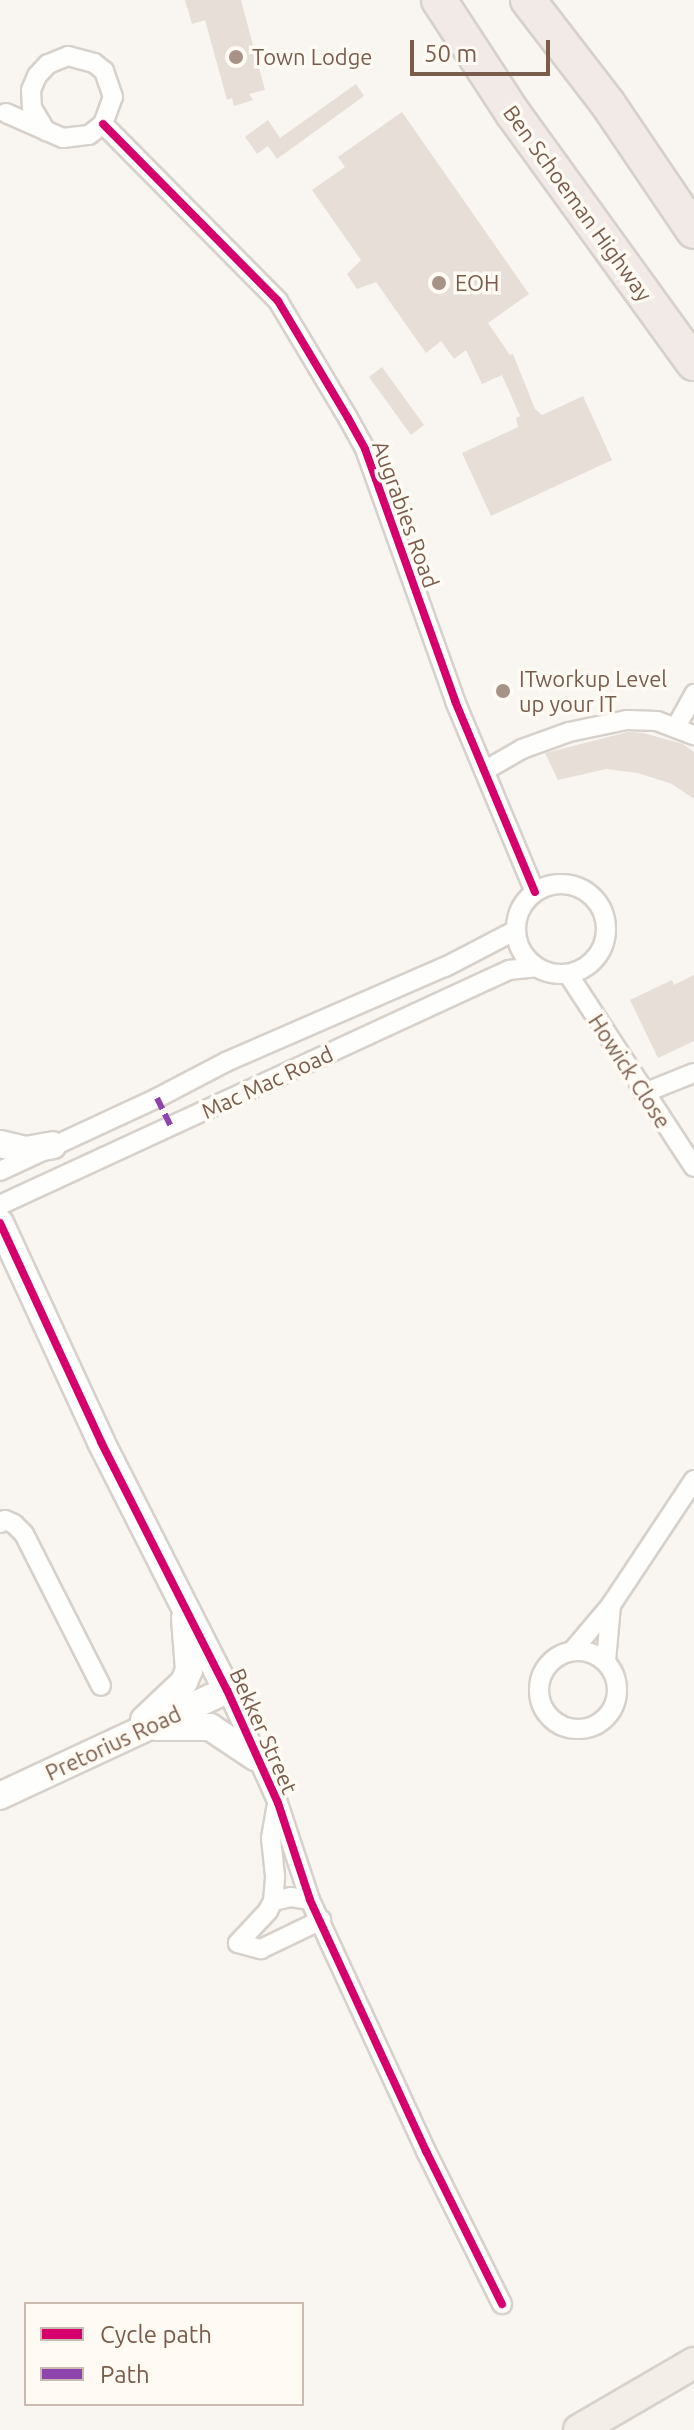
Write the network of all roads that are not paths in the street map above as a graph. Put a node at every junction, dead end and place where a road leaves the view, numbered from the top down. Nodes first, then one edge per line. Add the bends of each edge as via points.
1 (439, 0) edge
2 (528, 0) edge
3 (31, 90) junction
4 (608, 104) junction
5 (512, 112) junction
6 (3, 115) edge
7 (103, 124) junction
8 (46, 131) junction
9 (694, 210) edge
10 (694, 231) edge
11 (694, 363) edge
12 (694, 391) edge
13 (694, 694) edge
14 (676, 727) junction
15 (694, 735) edge
16 (484, 771) junction
17 (535, 892) junction
18 (516, 930) junction
19 (536, 967) junction
20 (568, 974) junction
21 (226, 1062) junction
22 (694, 1073) edge
23 (644, 1093) junction
24 (240, 1094) junction
25 (0, 1144) edge
26 (53, 1145) junction
27 (694, 1167) edge
28 (0, 1171) edge
29 (0, 1205) edge
30 (0, 1223) edge
31 (694, 1480) edge
32 (0, 1523) edge
33 (185, 1602) junction
34 (611, 1605) junction
35 (573, 1650) junction
36 (606, 1661) junction
37 (101, 1686) dead end
38 (227, 1690) junction
39 (138, 1731) junction
40 (255, 1757) junction
41 (0, 1796) edge
42 (278, 1803) junction
43 (310, 1900) junction
44 (273, 1901) junction
45 (321, 1920) junction
46 (502, 2304) dead end
47 (694, 2363) edge
48 (579, 2430) edge

1 - 5 highway, Ben Schoeman Highway
2 - 4 highway
3 - 6 street
3 - 7 street via 54,60 68,56 94,63 111,83 113,97
3 - 8 street via 32,108
4 - 9 highway
4 - 10 highway
5 - 11 highway, Ben Schoeman Highway
5 - 12 highway
6 - 8 street
7 - 8 street via 72,139
7 - 16 street, Augrabies Road via 288,316 365,449
13 - 14 street
14 - 15 street
14 - 16 street via 642,718 569,732 522,749
16 - 17 street, Augrabies Road
17 - 18 street via 524,903
17 - 20 street via 548,886 577,887 600,907 605,936 600,950 591,962
18 - 19 street via 518,945
18 - 21 street, Mac Mac Road via 445,967
19 - 20 street
19 - 24 street, Mac Mac Road via 509,970
20 - 23 street, Howick Close
21 - 24 street
21 - 26 street, Mac Mac Road
22 - 23 street
23 - 27 street, Howick Close
24 - 29 street, Mac Mac Road
25 - 26 street via 26,1150
26 - 28 street, Mac Mac Road
30 - 33 street, Bekker Street via 101,1442
31 - 34 street
32 - 37 street via 14,1524 24,1534
33 - 38 street, Bekker Street
33 - 39 street via 189,1670
34 - 35 street
34 - 36 street
35 - 36 street
35 - 36 street via 557,1656 539,1683 547,1715 562,1727 598,1725 611,1713 618,1696 616,1677
38 - 39 street, Pretorius Road
38 - 40 street, Bekker Street
39 - 40 street via 210,1727
39 - 41 street, Pretorius Road
40 - 42 street, Bekker Street
42 - 43 street, Bekker Street
42 - 44 street via 271,1838
43 - 44 street
43 - 45 street, Bekker Street
44 - 45 street via 238,1943 261,1949
45 - 46 street, Bekker Street
47 - 48 main road

